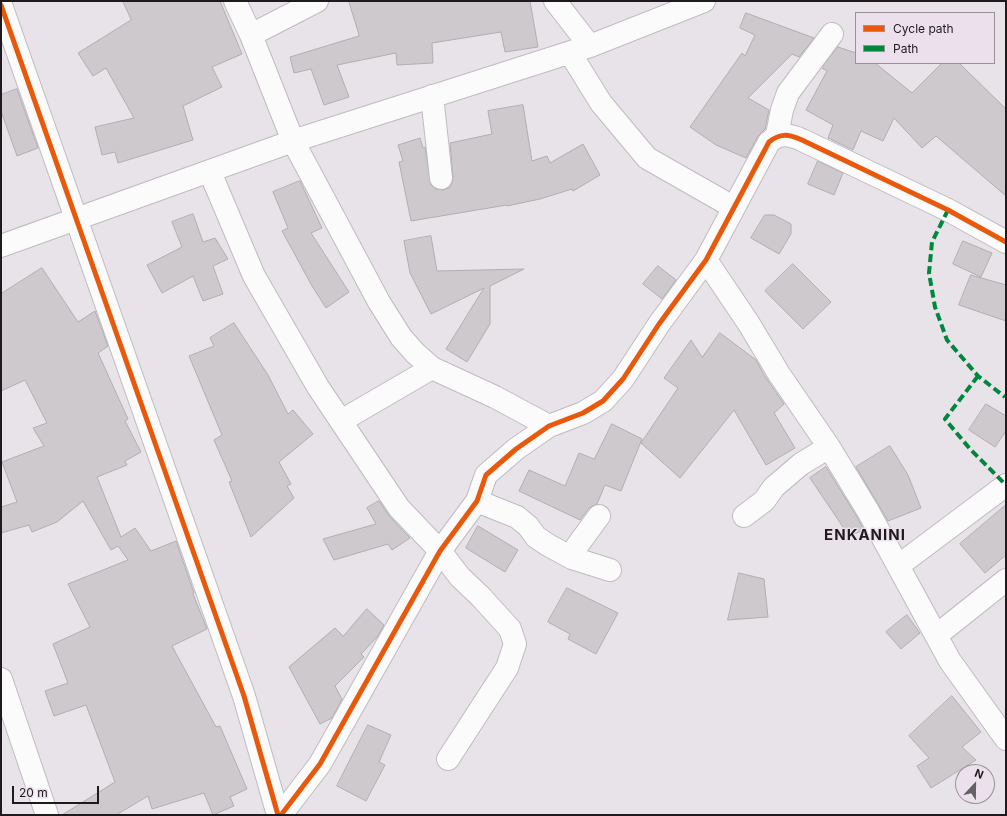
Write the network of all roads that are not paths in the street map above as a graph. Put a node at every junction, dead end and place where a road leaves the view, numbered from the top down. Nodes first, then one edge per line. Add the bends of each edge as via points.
1 (235, 1) edge
2 (317, 1) edge
3 (555, 1) edge
4 (704, 1) edge
5 (1, 5) edge
6 (832, 34) dead end
7 (250, 35) junction
8 (580, 50) junction
9 (432, 96) junction
10 (778, 135) junction
11 (293, 141) junction
12 (210, 172) junction
13 (441, 178) dead end
14 (733, 207) junction
15 (76, 221) junction
16 (1006, 242) edge
17 (1, 246) edge
18 (706, 260) junction
19 (432, 368) junction
20 (341, 421) junction
21 (549, 426) junction
22 (829, 447) junction
23 (1006, 485) edge
24 (477, 501) junction
25 (599, 516) dead end
26 (744, 516) dead end
27 (440, 552) junction
28 (572, 558) junction
29 (898, 566) junction
30 (610, 570) dead end
31 (1006, 580) edge
32 (937, 635) junction
33 (1, 679) edge
34 (1006, 739) edge
35 (448, 759) dead end
36 (47, 815) edge
37 (280, 815) edge

1 - 7 street
2 - 7 street
3 - 8 street
4 - 8 street
5 - 15 street
6 - 10 street via 788,93
7 - 11 street
8 - 9 street
8 - 14 street via 601,103 647,158
9 - 11 street
9 - 13 street
10 - 14 street via 769,142
10 - 16 street via 790,135 802,140 948,210
11 - 12 street
11 - 19 street via 379,302 401,337
12 - 15 street
12 - 20 street via 254,276 318,387
14 - 18 street
15 - 17 street
15 - 37 street via 244,696
18 - 21 street via 659,324 624,379 603,400 583,413
18 - 22 street
19 - 20 street
19 - 21 street
20 - 27 street via 399,508
21 - 24 street via 516,449 486,475
22 - 26 street via 801,464
22 - 29 street
23 - 29 street
24 - 27 street
24 - 28 street via 516,517 528,526 536,537
25 - 28 street via 577,546
27 - 35 street via 460,577 510,629 514,644 507,668
27 - 37 street via 320,764
28 - 30 street
29 - 32 street
31 - 32 street
32 - 34 street via 950,661
33 - 36 street

